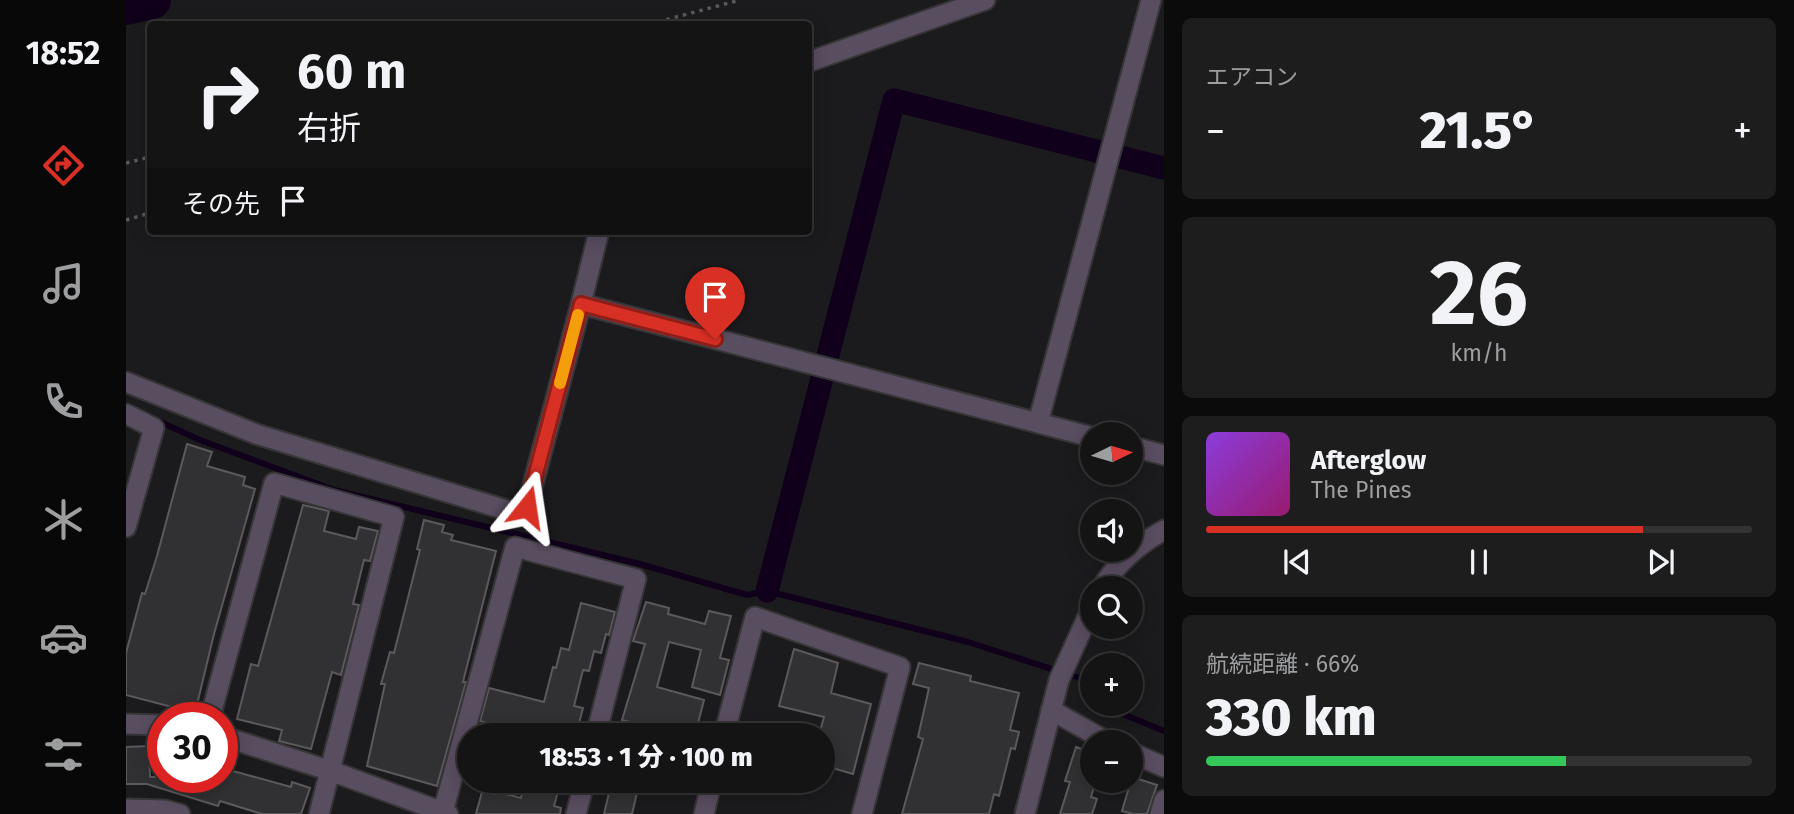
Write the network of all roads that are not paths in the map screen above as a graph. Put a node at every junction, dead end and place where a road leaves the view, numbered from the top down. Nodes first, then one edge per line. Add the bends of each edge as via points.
1 (985, 0) edge
2 (1151, 0) edge
3 (812, 61) edge
4 (598, 235) edge
5 (581, 304) junction
6 (126, 382) edge
7 (126, 414) edge
8 (1038, 423) junction
9 (1080, 433) edge
10 (1143, 449) edge
11 (1164, 454) edge
12 (126, 527) edge
13 (1164, 530) edge
14 (1108, 576) edge
15 (1080, 634) edge
16 (214, 702) edge
17 (1051, 710) junction
18 (469, 723) edge
19 (599, 723) edge
20 (727, 723) edge
21 (126, 724) edge
22 (147, 725) edge
23 (1087, 730) edge
24 (238, 741) edge
25 (1143, 758) edge
26 (1164, 767) edge
27 (331, 771) junction
28 (457, 771) edge
29 (582, 793) edge
30 (709, 793) edge
31 (1164, 800) edge
32 (126, 809) edge
33 (446, 813) edge
34 (180, 814) edge
35 (319, 814) edge
36 (576, 814) edge
37 (704, 814) edge
38 (862, 814) edge
39 (1025, 814) edge
40 (1160, 814) edge

1 - 3 street
2 - 8 street
4 - 5 street
5 - 6 street via 527,507 513,512 256,434
5 - 8 street
7 - 12 street via 154,428
8 - 9 street
10 - 11 street
13 - 14 street
15 - 17 street
16 - 27 street via 274,483 394,517
17 - 23 street
17 - 39 street
18 - 19 street via 515,547 636,579
20 - 38 street via 755,617 900,667
21 - 22 street
24 - 27 street
25 - 26 street
27 - 33 street
27 - 35 street
28 - 33 street
29 - 36 street
30 - 37 street
31 - 40 street
32 - 34 street

